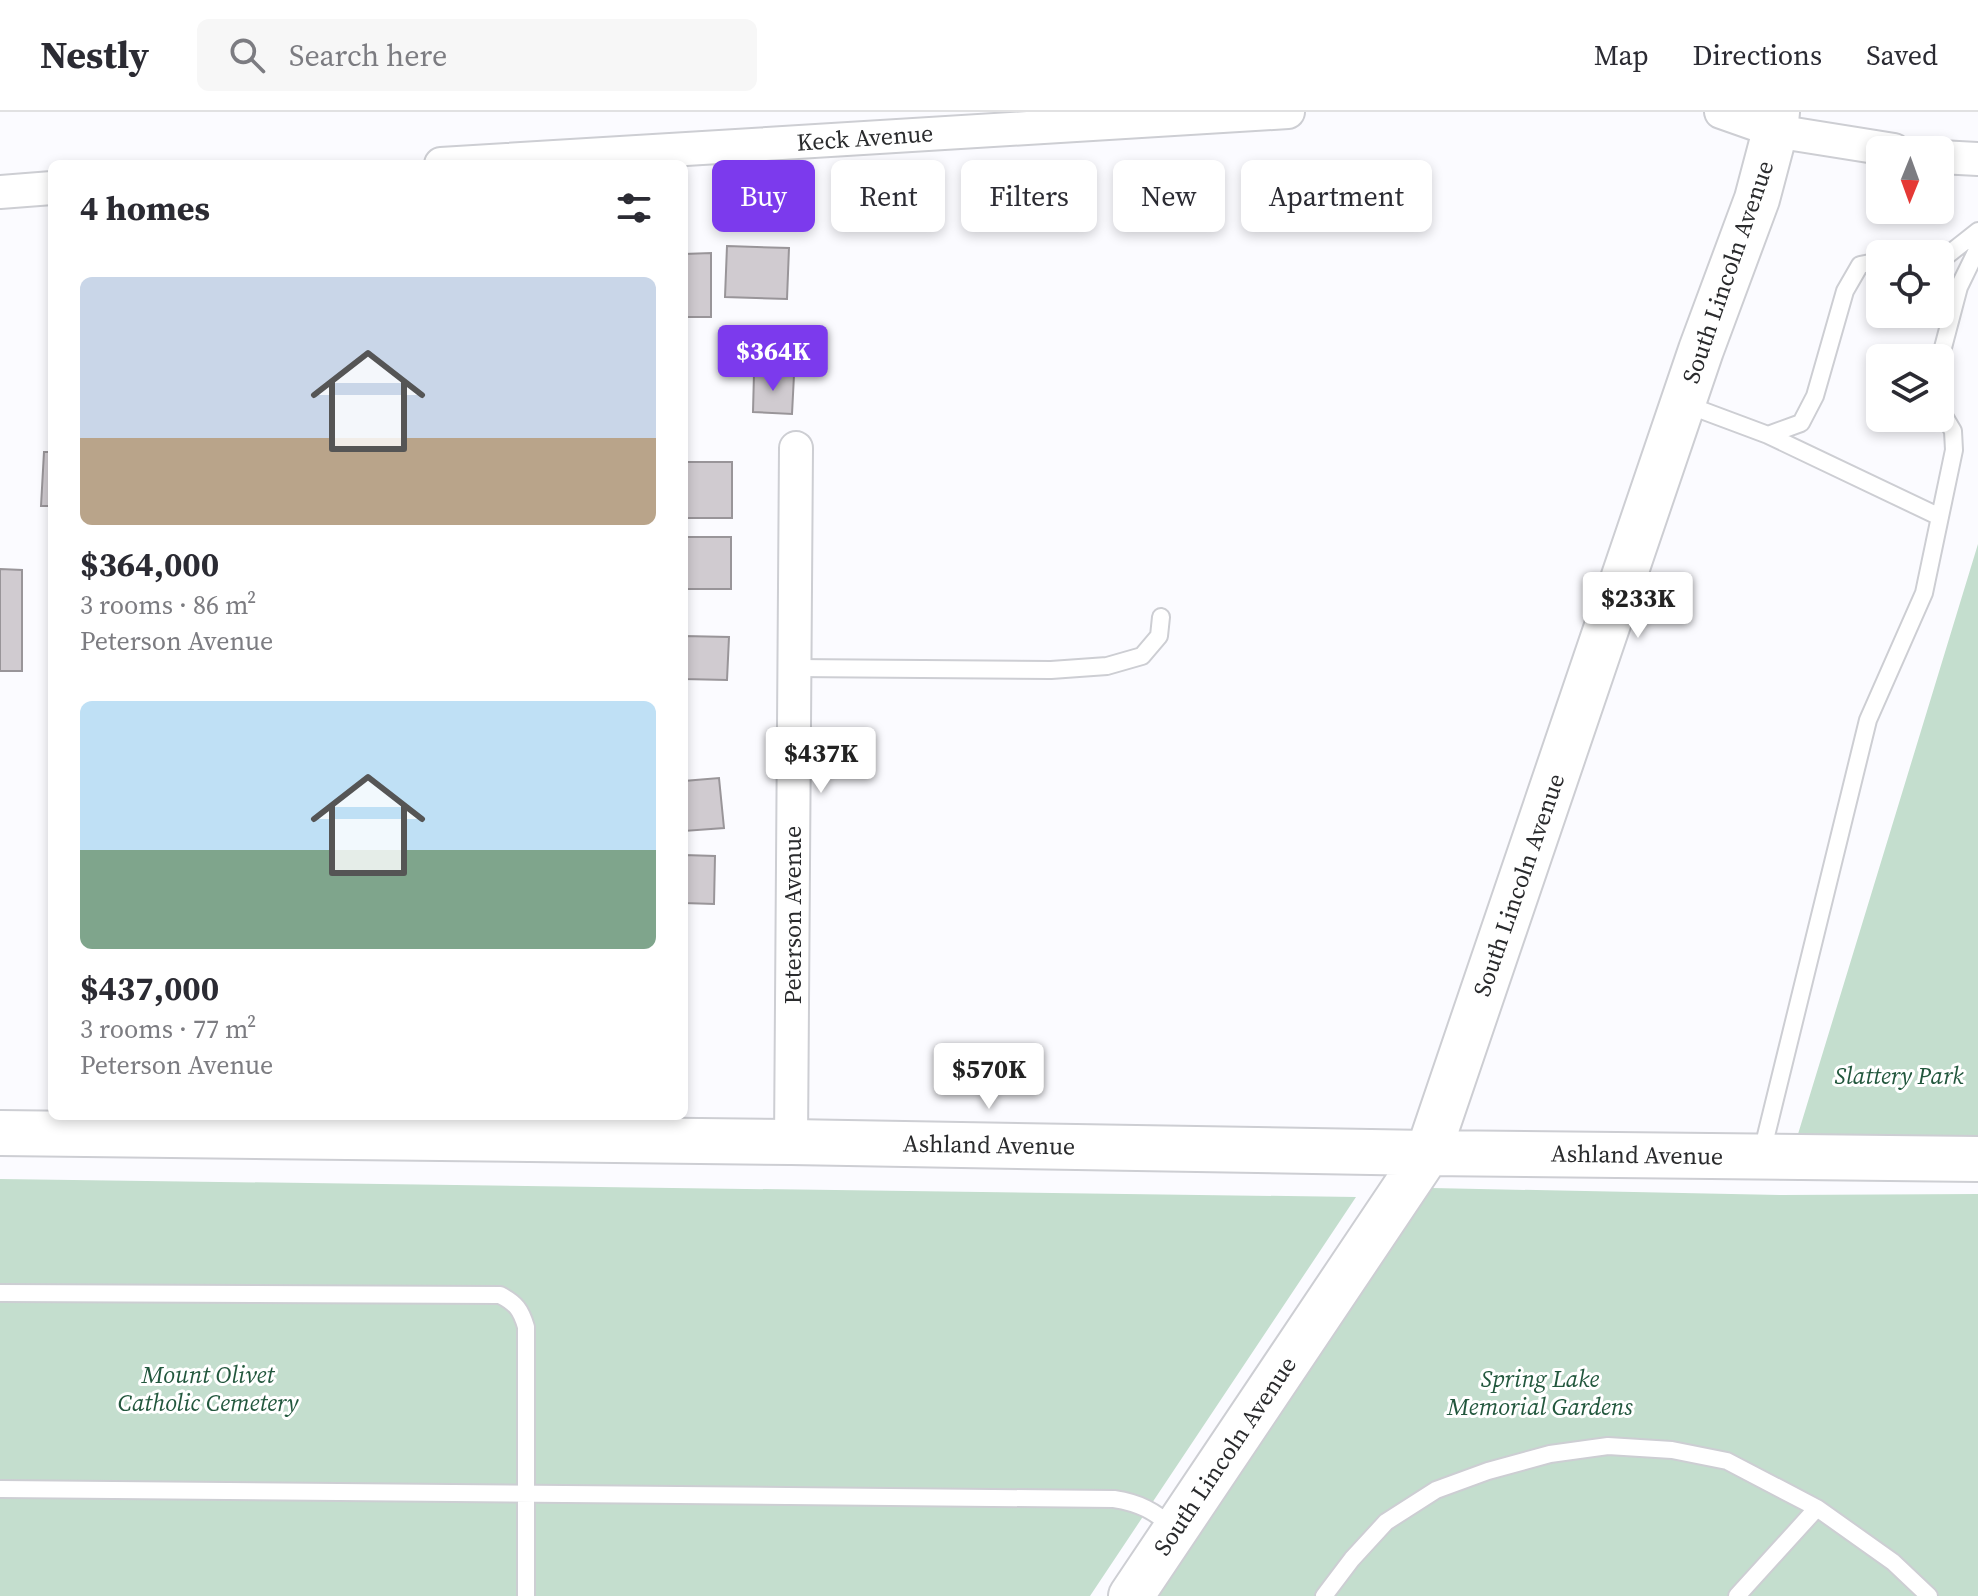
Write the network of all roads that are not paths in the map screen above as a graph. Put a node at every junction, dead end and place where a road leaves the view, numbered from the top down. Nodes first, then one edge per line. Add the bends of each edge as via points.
1 (1288, 112) edge
2 (1721, 112) edge
3 (1776, 122) edge
4 (1866, 143) edge
5 (1954, 158) edge
6 (1978, 159) edge
7 (506, 160) edge
8 (48, 188) edge
9 (0, 192) edge
10 (1978, 231) edge
11 (1978, 248) edge
12 (1954, 250) edge
13 (1866, 264) edge
14 (1944, 344) edge
15 (1683, 403) junction
16 (1953, 432) edge
17 (1768, 435) junction
18 (796, 448) dead end
19 (1940, 517) junction
20 (1161, 617) dead end
21 (794, 668) junction
22 (163, 1126) edge
23 (0, 1133) edge
24 (791, 1142) junction
25 (1428, 1153) junction
26 (1761, 1157) junction
27 (1978, 1159) edge
28 (0, 1293) edge
29 (0, 1489) edge
30 (526, 1493) junction
31 (1817, 1508) junction
32 (1176, 1529) junction
33 (526, 1596) edge
34 (1131, 1596) edge
35 (1324, 1596) edge
36 (1737, 1596) edge
37 (1929, 1596) edge

1 - 7 street, Keck Avenue
2 - 3 street
3 - 4 street
3 - 15 street, South Lincoln Avenue via 1757,199
5 - 6 street
8 - 9 street
10 - 12 lane
11 - 14 lane via 1959,287
13 - 17 lane via 1860,265 1845,291 1815,396 1801,423
15 - 17 lane
15 - 25 street, South Lincoln Avenue
16 - 19 lane
17 - 19 lane
18 - 21 street, Peterson Avenue
19 - 26 lane via 1924,593 1868,720
20 - 21 lane via 1159,636 1142,656 1107,666
21 - 24 street, Peterson Avenue
22 - 23 street, Ashland Avenue
22 - 24 street, Ashland Avenue
24 - 25 street, Ashland Avenue
25 - 26 street, Ashland Avenue
25 - 32 street, South Lincoln Avenue
26 - 27 street, Ashland Avenue
28 - 30 lane via 500,1295 522,1312 526,1327
29 - 30 lane
30 - 32 lane via 1114,1499 1155,1512
30 - 33 lane
31 - 35 lane via 1727,1461 1672,1450 1608,1446 1550,1454 1436,1490 1386,1522
31 - 36 lane
31 - 37 lane via 1893,1562
32 - 34 street, South Lincoln Avenue

